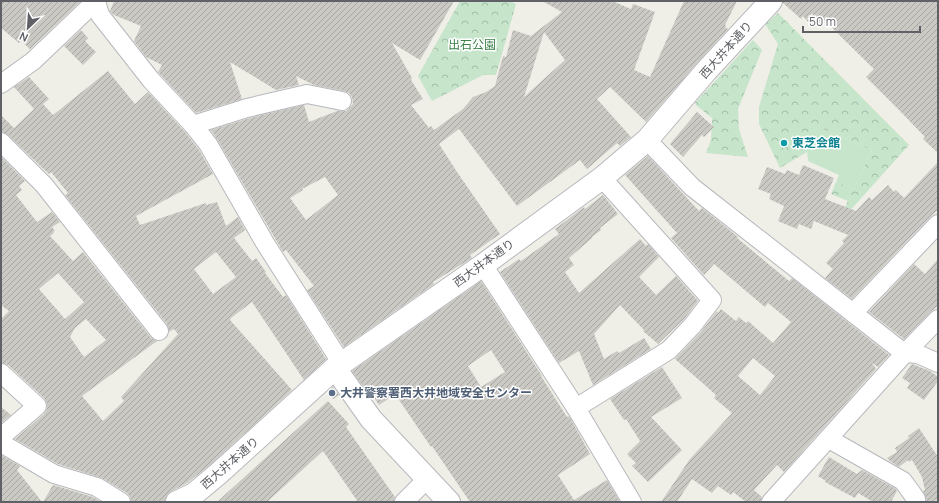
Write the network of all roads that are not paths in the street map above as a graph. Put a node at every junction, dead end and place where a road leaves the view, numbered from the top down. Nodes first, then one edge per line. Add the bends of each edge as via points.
1 (96, 1) edge
2 (771, 1) edge
3 (1, 84) edge
4 (342, 102) dead end
5 (193, 125) junction
6 (647, 140) junction
7 (1, 142) edge
8 (602, 178) junction
9 (938, 224) edge
10 (483, 265) junction
11 (853, 313) junction
12 (938, 319) edge
13 (159, 331) dead end
14 (905, 353) junction
15 (938, 363) edge
16 (339, 366) junction
17 (1, 373) edge
18 (576, 408) junction
19 (1, 437) edge
20 (829, 439) junction
21 (1, 443) edge
22 (427, 478) junction
23 (121, 502) edge
24 (177, 502) edge
25 (404, 502) edge
26 (449, 502) edge
27 (632, 502) edge
28 (771, 502) edge
29 (916, 502) edge

1 - 3 street via 33,61
1 - 5 street via 100,15 151,80
2 - 6 street, 西大井本通り
4 - 5 street via 307,94 247,108
5 - 16 street via 208,144
6 - 8 street, 西大井本通り
6 - 11 street via 692,187
7 - 13 street via 44,185
8 - 10 street, 西大井本通り
8 - 18 street via 712,300 669,350
9 - 11 street
10 - 16 street, 西大井本通り
10 - 18 street
11 - 14 street
12 - 14 street
14 - 15 street via 918,354
14 - 20 street
16 - 22 street via 371,419
16 - 24 street, 西大井本通り via 218,474 194,494
17 - 19 street via 37,406
18 - 27 street
20 - 28 street
20 - 29 street via 903,481
21 - 23 street via 54,474 97,487
22 - 25 street
22 - 26 street

